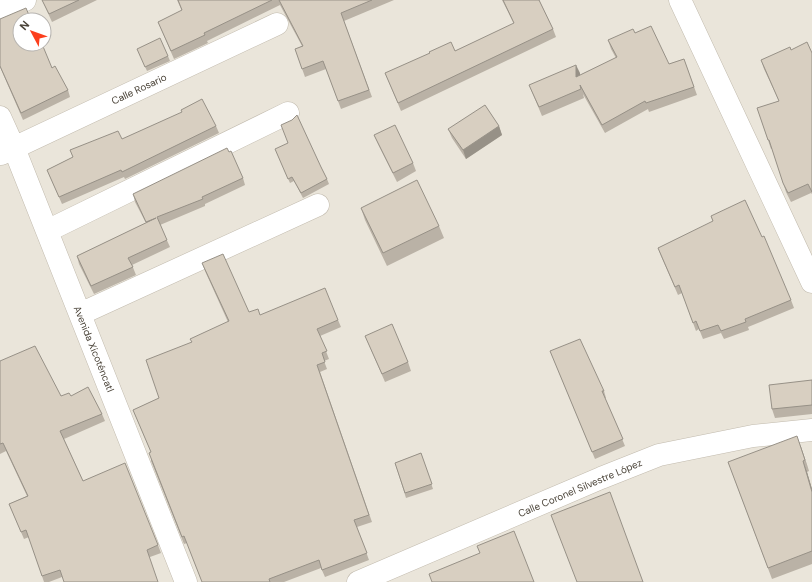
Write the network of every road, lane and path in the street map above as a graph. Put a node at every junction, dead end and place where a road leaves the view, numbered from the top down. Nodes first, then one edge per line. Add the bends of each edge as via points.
1 (24, 0) edge
2 (680, 0) edge
3 (0, 12) edge
4 (277, 24) dead end
5 (288, 112) dead end
6 (0, 117) edge
7 (7, 151) edge
8 (318, 206) dead end
9 (47, 231) junction
10 (812, 282) edge
11 (80, 314) junction
12 (812, 430) edge
13 (186, 582) edge
14 (358, 582) edge

1 - 3 street
2 - 10 street
4 - 7 street, Calle Rosario
5 - 9 street
6 - 7 street, Avenida Xicoténcatl
7 - 9 street, Avenida Xicoténcatl
8 - 11 street
9 - 11 street, Avenida Xicoténcatl
11 - 13 street, Avenida Xicoténcatl
12 - 14 street, Calle Coronel Silvestre López via 753,436 659,455

